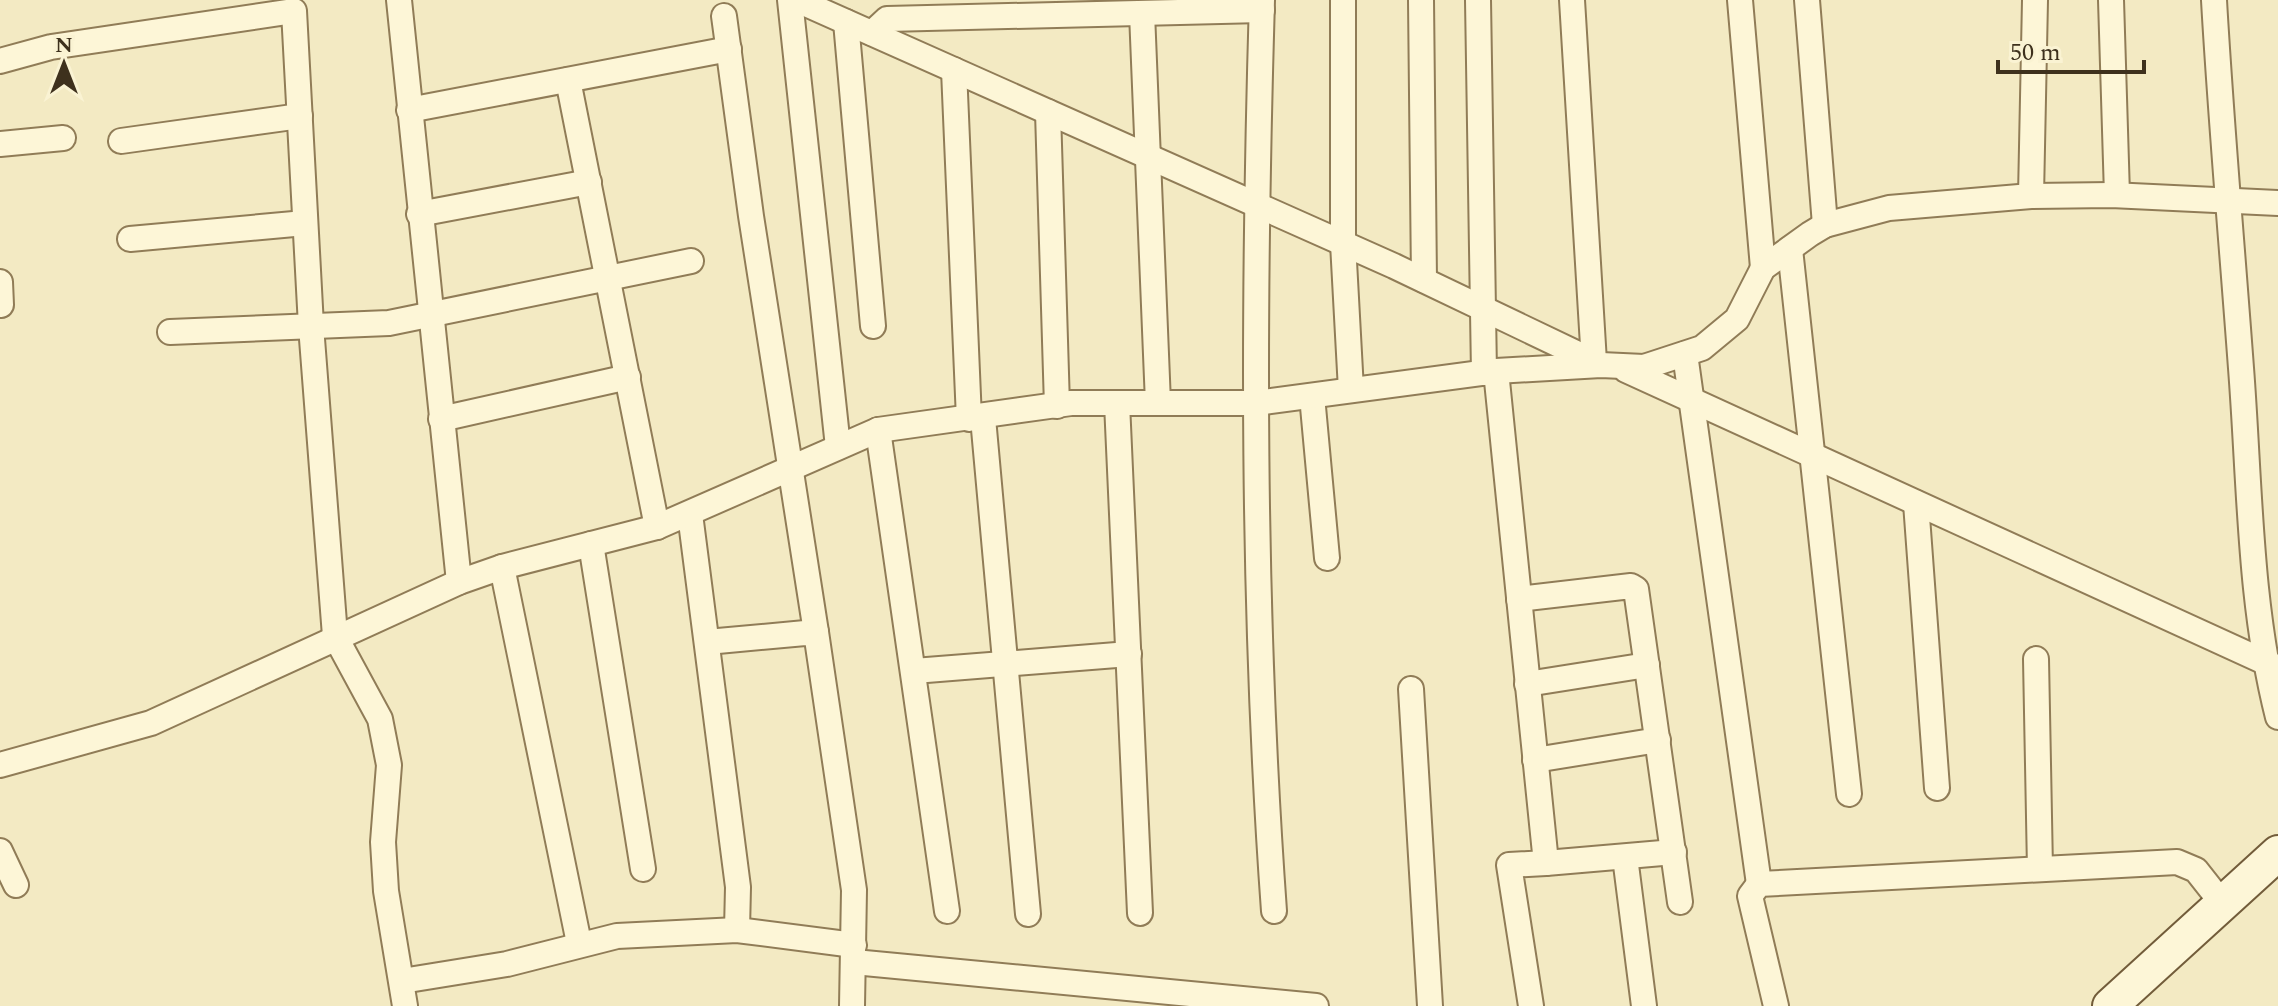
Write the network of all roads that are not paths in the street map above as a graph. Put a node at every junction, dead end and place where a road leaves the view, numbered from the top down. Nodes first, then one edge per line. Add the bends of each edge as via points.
1 (399, 0) edge
2 (798, 0) edge
3 (1343, 0) edge
4 (1421, 0) edge
5 (1478, 0) edge
6 (1572, 0) edge
7 (1740, 0) edge
8 (1807, 0) edge
9 (2035, 0) edge
10 (2111, 0) edge
11 (2214, 0) edge
12 (1262, 5) edge
13 (1142, 13) junction
14 (724, 16) dead end
15 (882, 18) edge
16 (846, 22) junction
17 (729, 49) junction
18 (0, 61) edge
19 (954, 70) junction
20 (568, 80) junction
21 (409, 110) junction
22 (1048, 112) junction
23 (300, 116) junction
24 (63, 138) dead end
25 (121, 141) dead end
26 (0, 144) edge
27 (1146, 155) junction
28 (589, 182) junction
29 (2117, 195) junction
30 (2031, 196) junction
31 (2226, 202) junction
32 (1257, 203) junction
33 (2278, 203) edge
34 (419, 214) junction
35 (305, 223) junction
36 (1825, 225) junction
37 (130, 239) dead end
38 (1343, 243) junction
39 (1790, 249) junction
40 (691, 261) dead end
41 (1763, 268) junction
42 (609, 280) junction
43 (1424, 280) junction
44 (1483, 308) junction
45 (431, 317) junction
46 (311, 326) junction
47 (873, 326) dead end
48 (170, 332) dead end
49 (1685, 354) junction
50 (1605, 365) junction
51 (1490, 372) junction
52 (628, 377) junction
53 (1351, 390) junction
54 (1312, 396) junction
55 (1693, 400) junction
56 (1117, 403) junction
57 (1158, 403) junction
58 (1256, 403) junction
59 (1057, 406) junction
60 (976, 418) junction
61 (441, 419) junction
62 (878, 430) junction
63 (838, 447) junction
64 (1813, 456) junction
65 (791, 466) junction
66 (1916, 503) junction
67 (690, 514) junction
68 (657, 527) junction
69 (591, 544) junction
70 (1327, 558) dead end
71 (502, 567) junction
72 (459, 582) junction
73 (1519, 599) junction
74 (816, 632) junction
75 (335, 636) junction
76 (707, 642) junction
77 (1129, 654) junction
78 (2036, 659) dead end
79 (1006, 664) junction
80 (1647, 665) junction
81 (2271, 666) edge
82 (914, 671) junction
83 (1527, 684) junction
84 (1411, 689) dead end
85 (2278, 717) edge
86 (1658, 740) junction
87 (1535, 760) junction
88 (0, 765) edge
89 (1937, 788) dead end
90 (1849, 794) dead end
91 (0, 851) edge
92 (1674, 852) junction
93 (2278, 853) edge
94 (1625, 857) junction
95 (1546, 863) junction
96 (643, 869) dead end
97 (2040, 869) junction
98 (1759, 884) junction
99 (16, 885) dead end
100 (1680, 902) dead end
101 (2222, 903) junction
102 (947, 911) dead end
103 (1274, 911) dead end
104 (1140, 913) dead end
105 (1028, 914) dead end
106 (737, 930) junction
107 (579, 943) junction
108 (854, 954) junction
109 (402, 981) junction
110 (405, 1006) edge
111 (852, 1006) edge
112 (1316, 1006) edge
113 (1430, 1006) edge
114 (1531, 1006) edge
115 (1644, 1006) edge
116 (1776, 1006) edge
117 (2110, 1006) edge

1 - 21 street
2 - 16 street
2 - 63 street
3 - 38 street
4 - 43 street
5 - 44 street
6 - 50 street
7 - 41 street
8 - 36 street
9 - 30 street
10 - 29 street
11 - 31 street
12 - 13 street
12 - 32 street
13 - 15 street
13 - 27 street
14 - 17 street
15 - 16 street
15 - 19 street
16 - 47 street
17 - 20 street
17 - 65 street
18 - 23 street via 51,47 294,11
19 - 22 street
19 - 60 street
20 - 21 street
20 - 28 street
21 - 34 street
22 - 27 street
22 - 59 street
23 - 25 street
23 - 35 street
24 - 26 street
27 - 32 street
27 - 57 street
28 - 34 street
28 - 42 street
29 - 30 street
29 - 31 street
30 - 36 street via 1889,208
31 - 33 street
31 - 81 street via 2247,505
32 - 38 street
32 - 58 street
34 - 45 street
35 - 37 street
35 - 46 street
36 - 39 street
38 - 43 street
38 - 53 street
39 - 41 street
39 - 64 street
40 - 42 street
41 - 49 street via 1737,319 1702,348
42 - 45 street
42 - 52 street
43 - 44 street
44 - 50 street
44 - 51 street
45 - 46 street
45 - 61 street
46 - 48 street
46 - 75 street
49 - 50 street via 1644,367
49 - 55 street
50 - 51 street
50 - 55 street
51 - 53 street
51 - 73 street
52 - 61 street
52 - 68 street
53 - 54 street
54 - 58 street
54 - 70 street
55 - 64 street
55 - 98 street
56 - 57 street
56 - 59 street
56 - 77 street
57 - 58 street
58 - 103 street via 1266,801
59 - 60 street
60 - 62 street
60 - 79 street
61 - 72 street
62 - 63 street
62 - 82 street
63 - 65 street
64 - 66 street
64 - 90 street
65 - 67 street
65 - 74 street
66 - 81 street
66 - 89 street
67 - 68 street
67 - 76 street
68 - 69 street
69 - 71 street
69 - 96 street
71 - 72 street
71 - 107 street
72 - 75 street
73 - 80 street via 1631,586 1636,589
73 - 83 street
74 - 76 street
74 - 108 street via 854,890
75 - 88 street via 151,723
75 - 109 street via 380,719 389,765 383,842
76 - 106 street via 738,887
77 - 79 street
77 - 104 street
78 - 97 street
79 - 82 street
79 - 105 street
80 - 83 street
80 - 86 street
81 - 85 street
82 - 102 street
83 - 87 street
84 - 113 street
86 - 87 street
86 - 92 street
87 - 95 street
91 - 99 street
92 - 94 street
92 - 100 street
93 - 101 street
94 - 95 street
94 - 115 street
95 - 114 street via 1509,865
97 - 98 street
97 - 101 street via 2177,862 2196,870
98 - 116 street via 1750,896
101 - 117 street
106 - 107 street
106 - 108 street
107 - 109 street via 507,964
108 - 111 street
108 - 112 street
109 - 110 street

